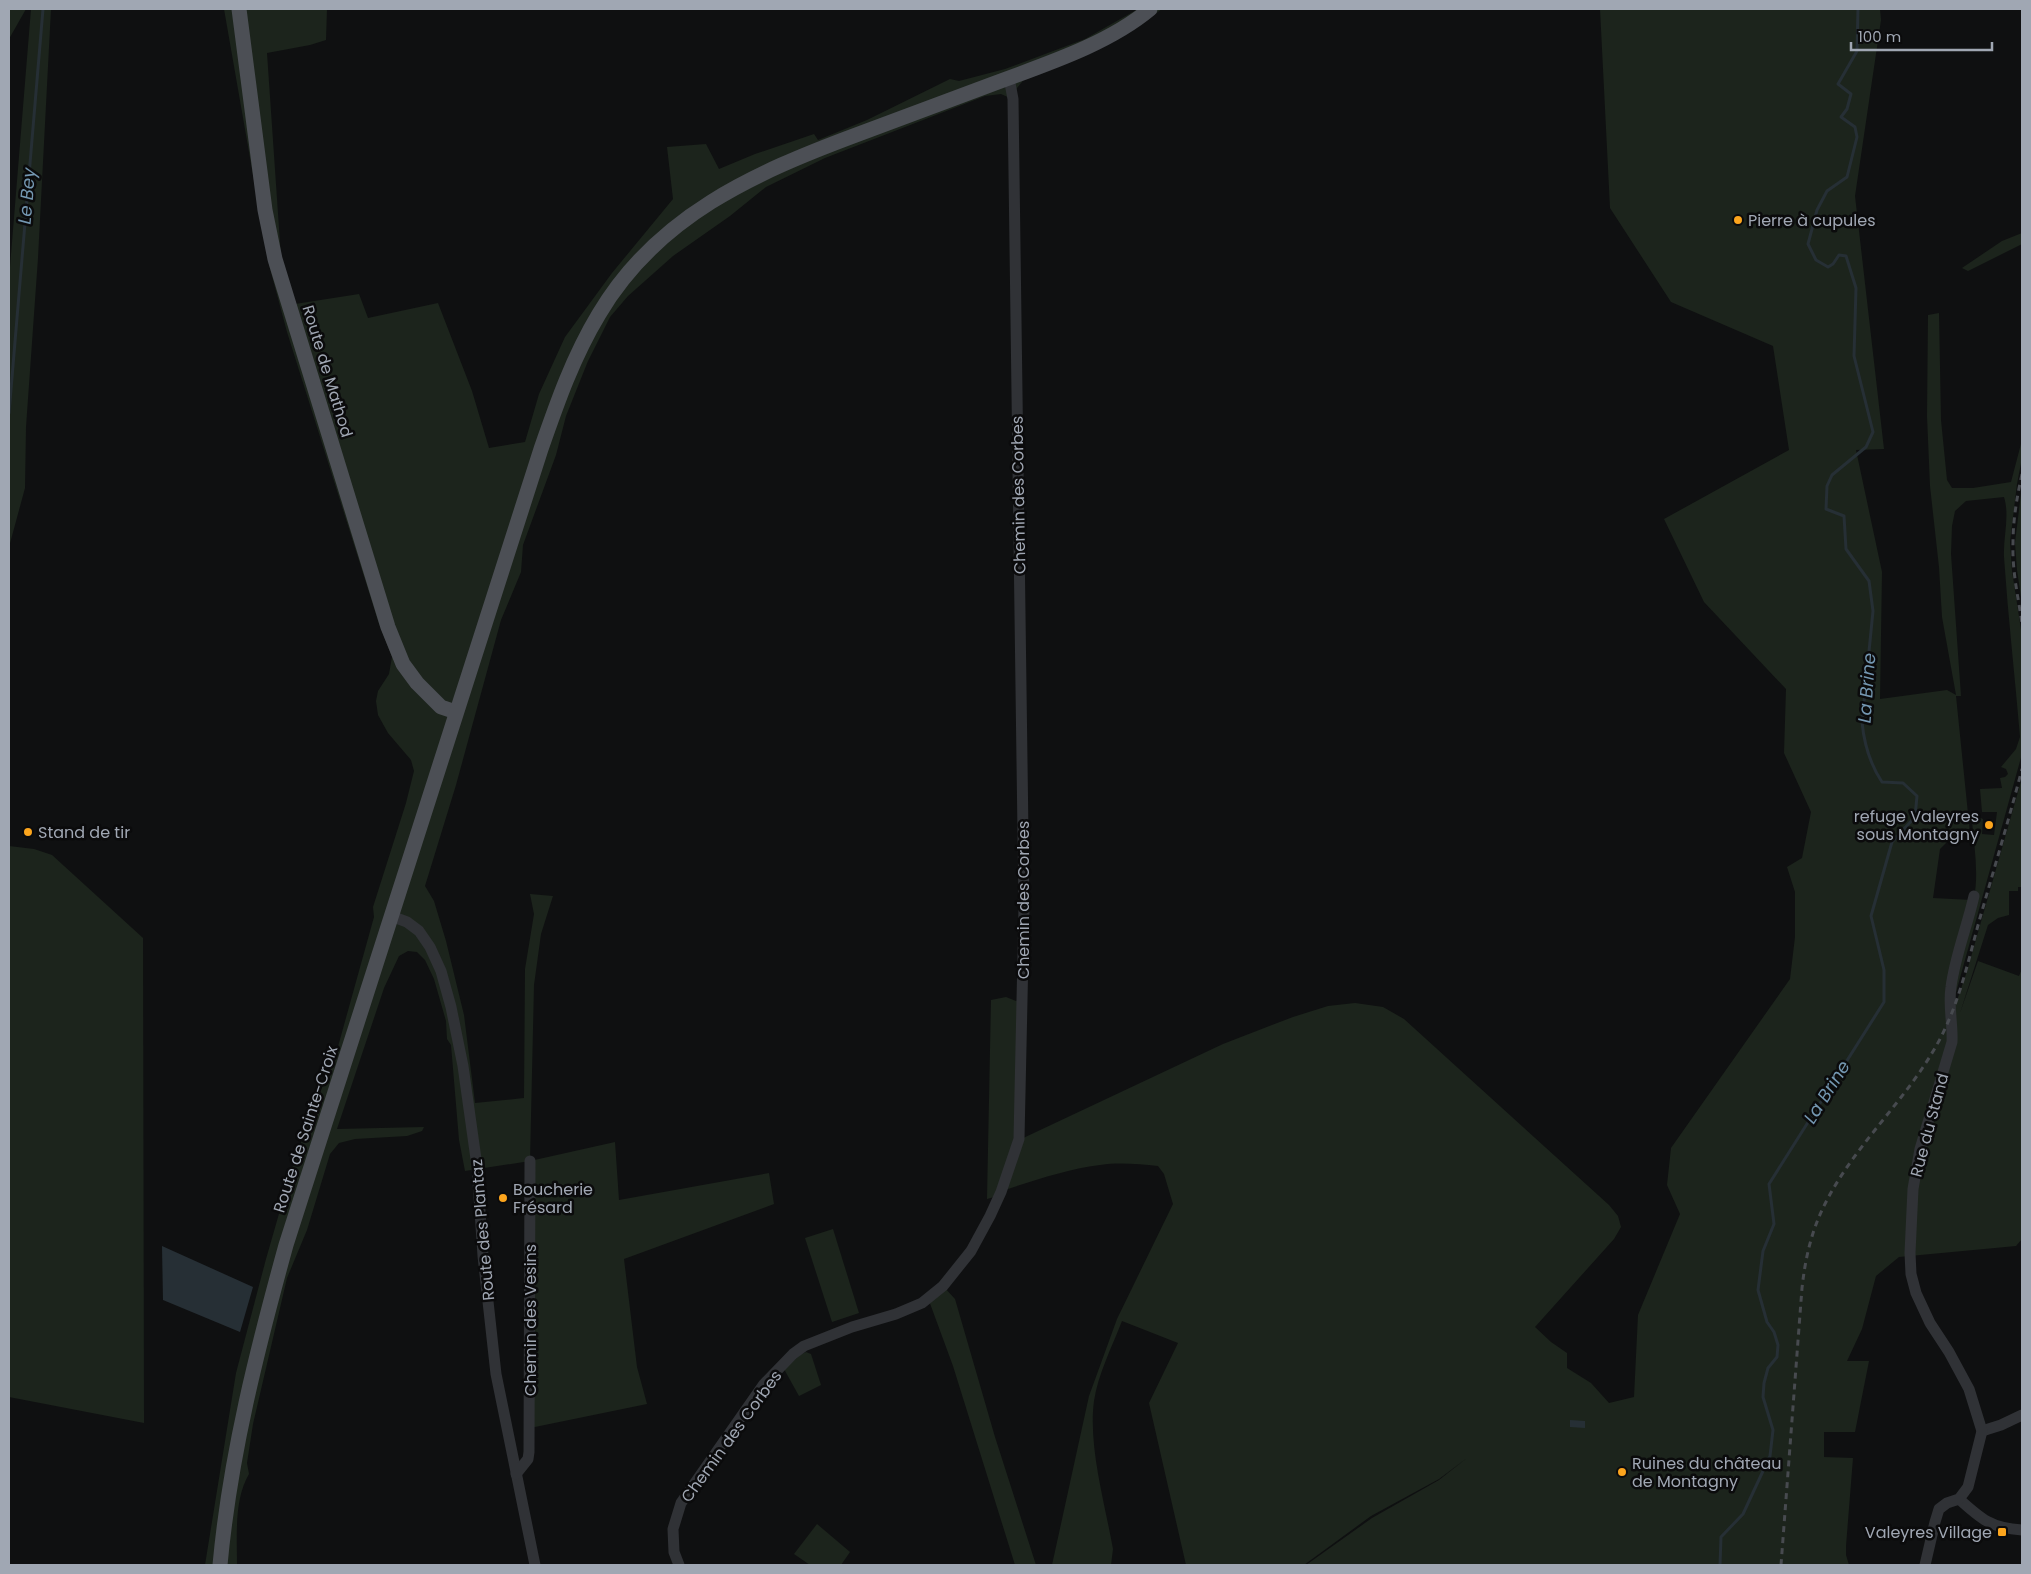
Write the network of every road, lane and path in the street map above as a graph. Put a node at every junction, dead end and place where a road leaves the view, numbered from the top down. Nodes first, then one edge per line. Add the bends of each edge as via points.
1 (239, 9) edge
2 (1150, 9) edge
3 (1009, 78) junction
4 (456, 712) junction
5 (1974, 896) dead end
6 (391, 916) junction
7 (530, 1161) dead end
8 (2022, 1414) edge
9 (1982, 1431) junction
10 (516, 1474) junction
11 (1959, 1499) junction
12 (2022, 1530) edge
13 (220, 1565) edge
14 (535, 1565) edge
15 (679, 1565) edge
16 (1925, 1565) edge

1 - 4 main road, Route de Mathod via 265,210 278,268 388,627 403,664 417,683 441,707
2 - 3 main road, Route de Sainte-Croix via 1089,45
3 - 4 main road, Route de Sainte-Croix via 810,152 739,184 683,219 653,246 599,313 568,376
3 - 15 street, Chemin des Corbes via 1013,108 1024,908 1019,1140 990,1216 971,1251 943,1286 922,1302 896,1314 804,1346 764,1384 681,1504 674,1529 674,1552
4 - 6 main road, Route de Sainte-Croix
5 - 9 street, Rue du Stand via 1950,990 1952,1042 1920,1149 1913,1189 1910,1253 1916,1293 1969,1389
6 - 10 street, Route des Plantaz via 419,931 430,947 441,971 451,1008 477,1166 496,1374
6 - 13 main road, Route de Sainte-Croix via 262,1329 240,1425
7 - 10 street, Chemin des Vesins via 529,1452 528,1459
8 - 9 street
9 - 11 street via 1968,1487
10 - 14 street, Route des Plantaz
11 - 12 street via 1995,1527
11 - 16 street via 1940,1509

